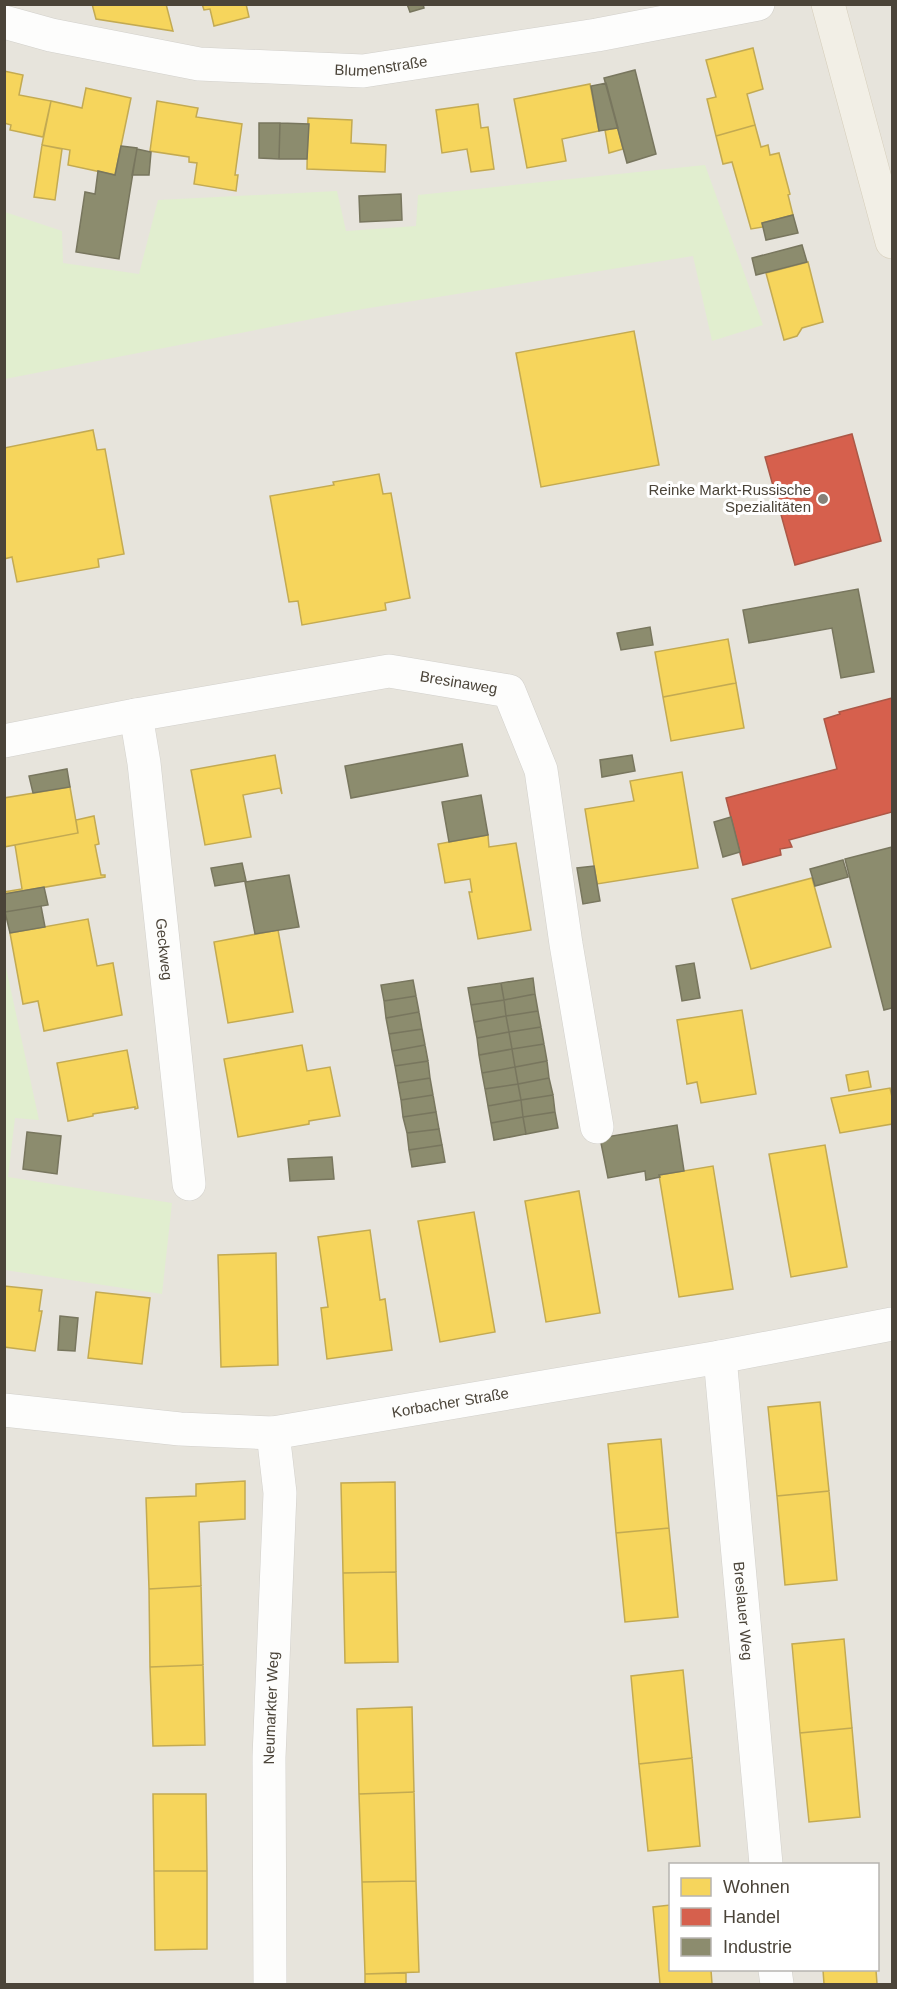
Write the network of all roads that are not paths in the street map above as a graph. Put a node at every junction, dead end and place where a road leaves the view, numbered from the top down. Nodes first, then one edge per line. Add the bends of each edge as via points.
1 (758, 4) edge
2 (828, 4) edge
3 (4, 22) edge
4 (892, 242) edge
5 (136, 715) junction
6 (4, 741) edge
7 (597, 1127) dead end
8 (189, 1184) dead end
9 (892, 1324) edge
10 (720, 1357) junction
11 (4, 1410) edge
12 (273, 1433) junction
13 (766, 1863) edge
14 (270, 1984) edge

1 - 3 street, Blumenstraße via 597,35 363,71 199,64
2 - 4 main road
5 - 6 street, Bresinaweg
5 - 7 street, Bresinaweg via 389,671 509,691 542,770 567,953
5 - 8 street, Geckweg via 146,775
9 - 10 street, Korbacher Straße
10 - 12 street, Korbacher Straße
10 - 13 street, Breslauer Weg
11 - 12 street, Korbacher Straße via 180,1429
12 - 14 street, Neumarkter Weg via 280,1492 269,1757

